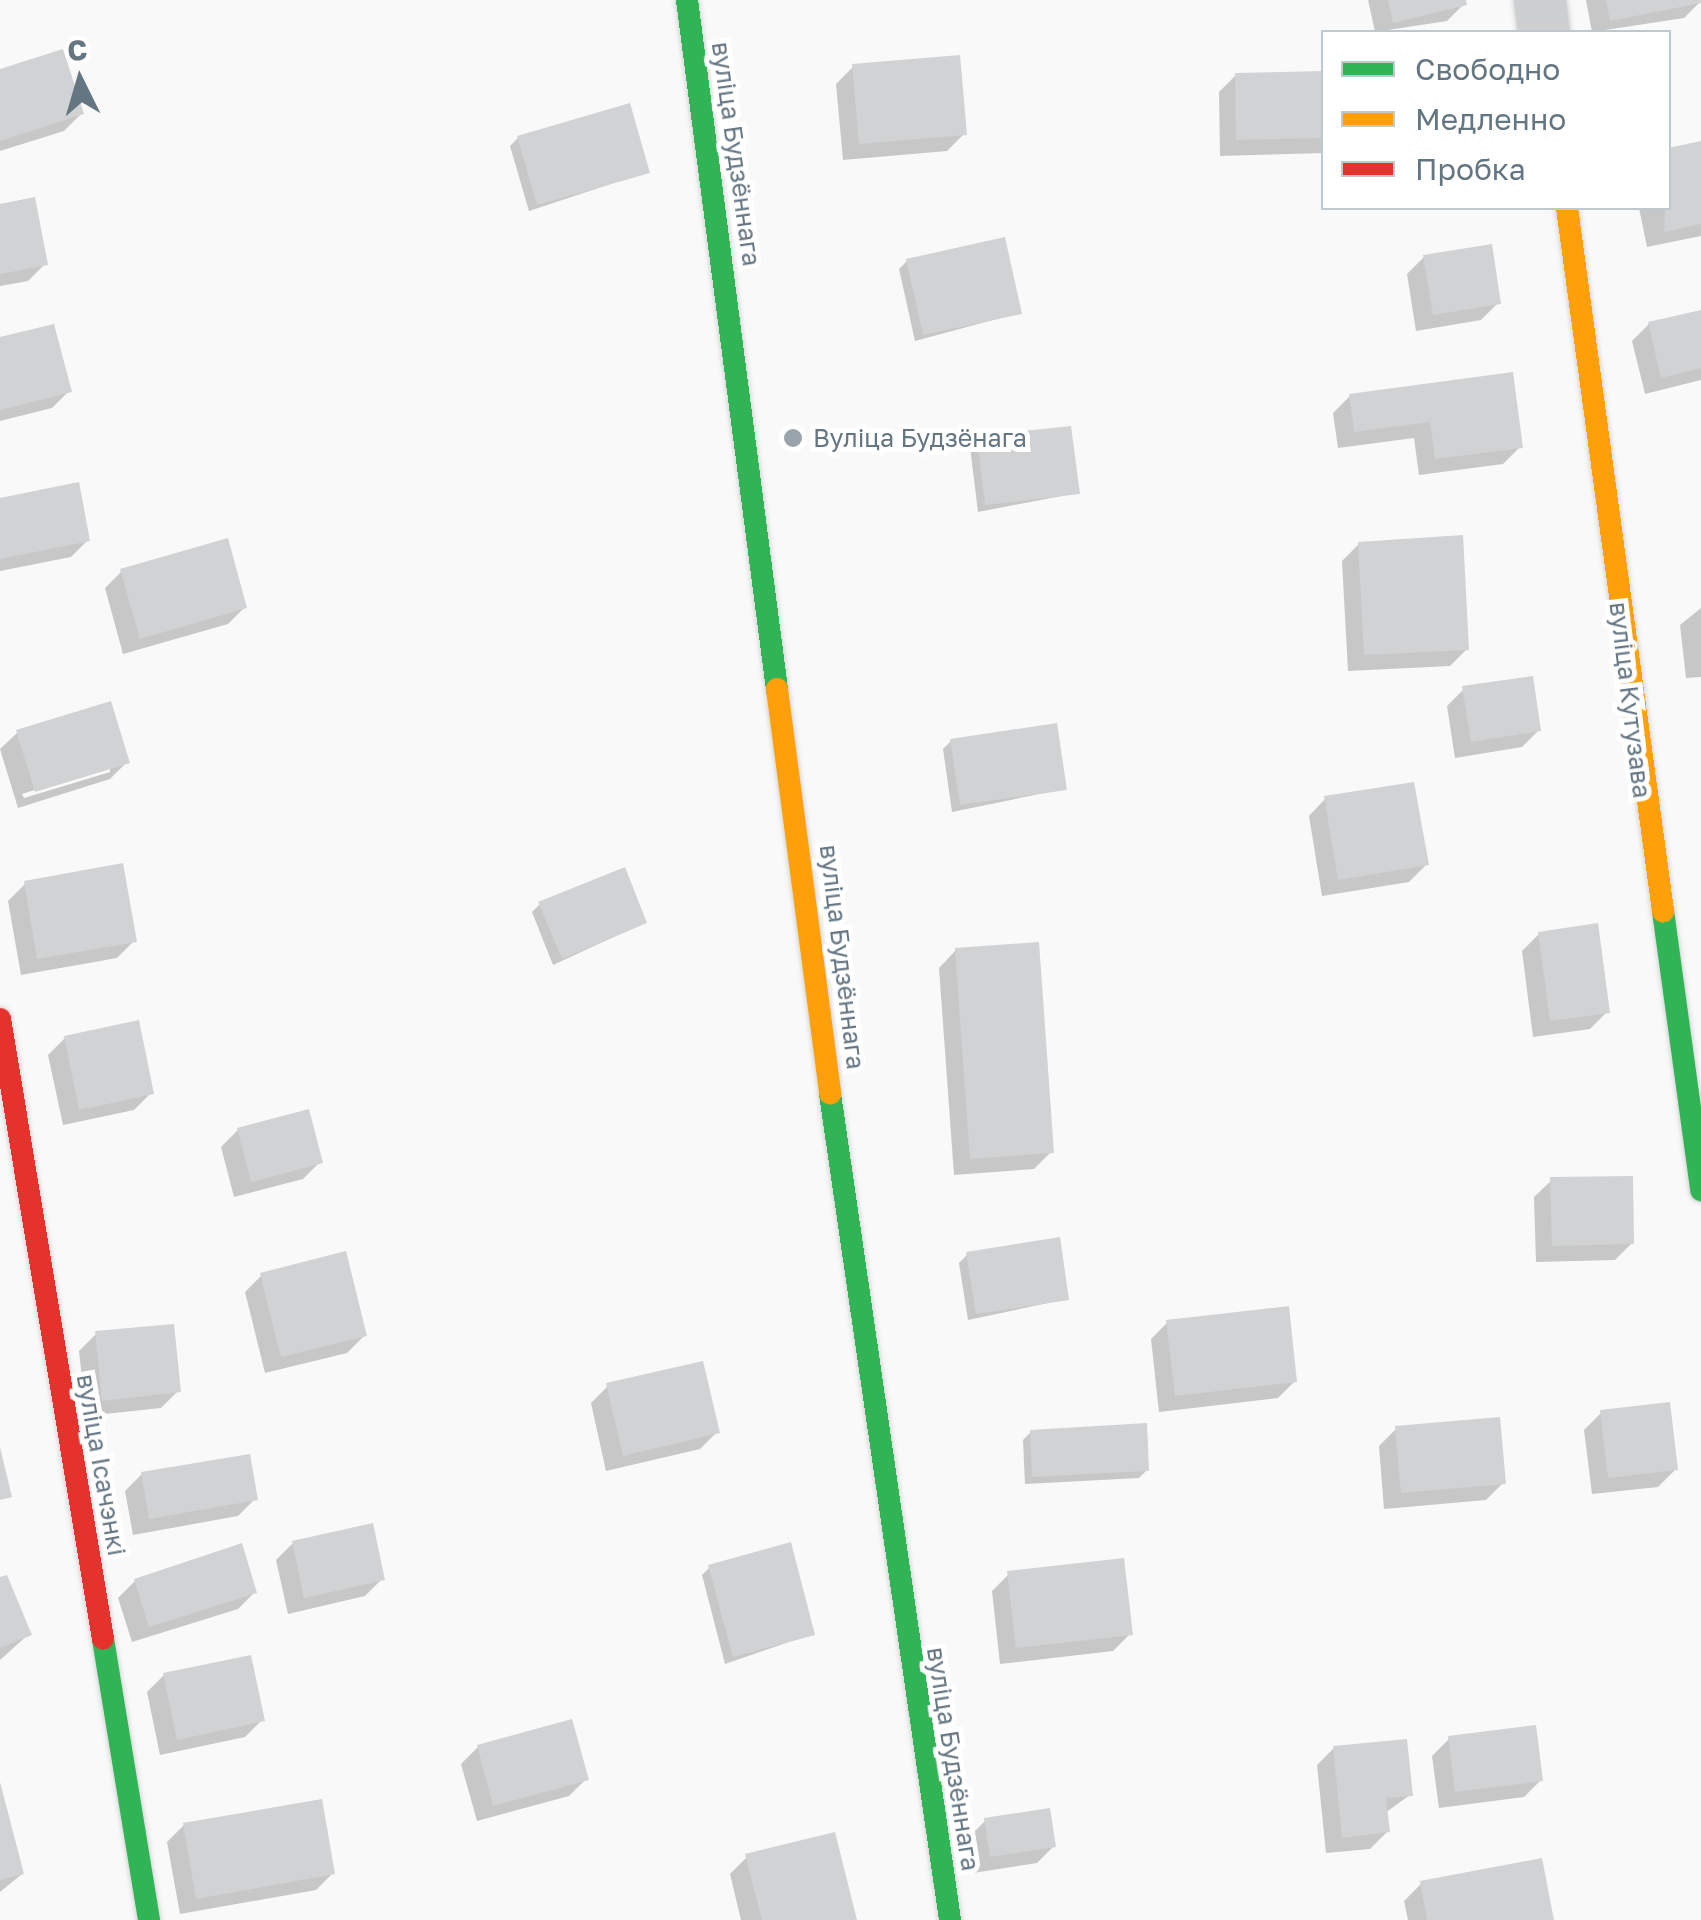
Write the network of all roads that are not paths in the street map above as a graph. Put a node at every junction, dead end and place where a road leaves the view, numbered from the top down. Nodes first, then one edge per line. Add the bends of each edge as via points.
1 (687, 0) edge
2 (1540, 0) edge
3 (1544, 30) edge
4 (1567, 210) edge
5 (0, 1019) edge
6 (1701, 1190) edge
7 (149, 1920) edge
8 (950, 1920) edge

1 - 8 street, вуліца Будзённага via 875,1432
2 - 3 street
4 - 6 street, вуліца Кутузава
5 - 7 street, вуліца Ісачэнкі

